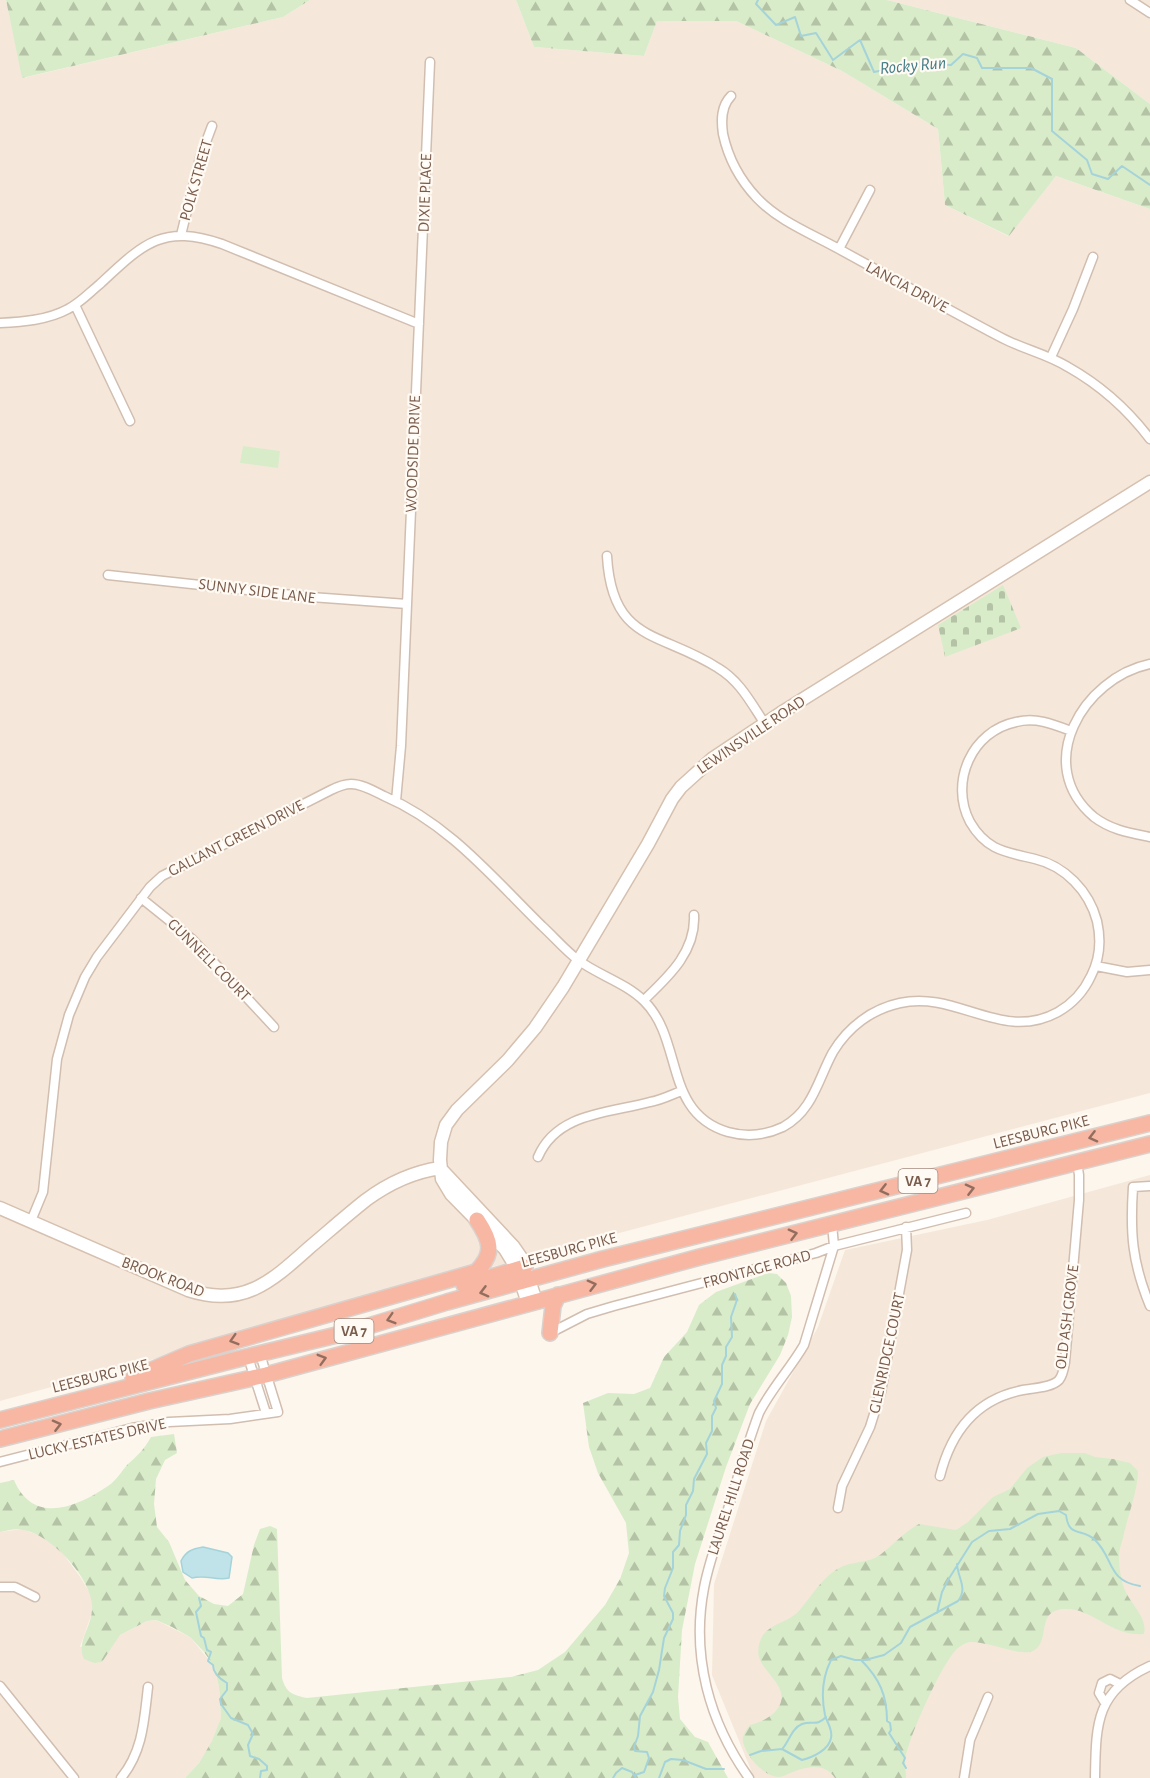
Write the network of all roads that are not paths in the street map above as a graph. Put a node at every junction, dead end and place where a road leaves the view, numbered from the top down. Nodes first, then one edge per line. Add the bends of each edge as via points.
1 (1130, 0) edge
2 (1150, 13) edge
3 (430, 62) dead end
4 (731, 96) dead end
5 (212, 126) dead end
6 (870, 190) dead end
7 (181, 235) junction
8 (839, 249) junction
9 (1094, 257) dead end
10 (75, 305) junction
11 (0, 323) edge
12 (419, 324) junction
13 (1051, 357) junction
14 (130, 421) dead end
15 (1150, 439) edge
16 (1150, 482) edge
17 (607, 556) dead end
18 (108, 575) dead end
19 (407, 604) junction
20 (1150, 664) edge
21 (765, 724) junction
22 (1071, 731) junction
23 (396, 801) junction
24 (1150, 837) edge
25 (141, 898) junction
26 (694, 915) dead end
27 (579, 961) junction
28 (1096, 966) junction
29 (1150, 970) edge
30 (644, 1000) junction
31 (274, 1027) dead end
32 (681, 1091) junction
33 (1150, 1123) edge
34 (1150, 1144) edge
35 (538, 1157) dead end
36 (1077, 1162) junction
37 (440, 1168) junction
38 (1150, 1186) edge
39 (0, 1208) edge
40 (966, 1213) dead end
41 (477, 1220) junction
42 (31, 1221) junction
43 (832, 1224) junction
44 (906, 1227) junction
45 (834, 1246) junction
46 (523, 1274) junction
47 (558, 1294) junction
48 (532, 1302) junction
49 (1150, 1306) edge
50 (550, 1333) joint
51 (254, 1356) junction
52 (260, 1377) junction
53 (80, 1399) junction
54 (266, 1413) junction
55 (0, 1420) edge
56 (0, 1439) edge
57 (0, 1462) edge
58 (940, 1476) dead end
59 (838, 1508) dead end
60 (0, 1587) edge
61 (35, 1597) dead end
62 (1150, 1666) edge
63 (1120, 1684) junction
64 (0, 1686) edge
65 (148, 1687) dead end
66 (988, 1697) dead end
67 (1105, 1703) junction
68 (74, 1778) edge
69 (121, 1778) edge
70 (749, 1778) edge
71 (964, 1778) edge
72 (1095, 1778) edge

1 - 2 street
3 - 12 street, DIXIE PLACE
4 - 8 street, LANCIA DRIVE via 723,109 723,130 730,158 746,185 780,217
5 - 7 street, POLK STREET
6 - 8 street
7 - 10 street via 138,250
7 - 12 street via 222,244
8 - 13 street, LANCIA DRIVE via 1002,338
9 - 13 street
10 - 11 street via 40,318
10 - 14 street
12 - 19 street, WOODSIDE DRIVE
13 - 15 street, LANCIA DRIVE via 1112,398
16 - 21 main road, LEWINSVILLE ROAD
17 - 21 street via 613,595 632,623 729,676
18 - 19 street, SUNNY SIDE LANE
19 - 23 street, WOODSIDE DRIVE
20 - 22 street via 1130,669 1105,684 1087,702
21 - 27 main road, LEWINSVILLE ROAD via 712,759 681,787
22 - 24 street via 1067,766 1072,787 1086,809 1105,824
22 - 28 street via 1028,720 994,730 977,745 966,765 963,800 971,822 994,847 1051,865 1080,888 1091,904 1098,927
23 - 25 street, GALLANT GREEN DRIVE via 354,784 339,786 170,871
23 - 27 street via 447,833
25 - 31 street, GUNNELL COURT via 192,939
25 - 42 street, GALLANT GREEN DRIVE via 97,957 69,1015 57,1059 43,1192
26 - 30 street via 685,954
27 - 30 street
27 - 37 main road, LEWINSVILLE ROAD via 528,1036 451,1118 441,1142
28 - 29 street via 1126,972
28 - 32 street via 1075,999 1054,1014 1030,1022 1005,1022 924,1000 878,1011 861,1020 842,1039 804,1110 770,1132 744,1135 711,1125 693,1110
30 - 32 street via 665,1033
32 - 35 street via 578,1120 547,1140
33 -> 46 highway, LEESBURG PIKE / VA 7 via 603,1259
34 - 36 highway, VA 7
43 -> 36 highway, VA 7
36 - 58 street, OLD ASH GROVE via 1079,1200 1061,1375 1052,1384 1009,1394 976,1412 952,1439
37 - 41 main road, LEWINSVILLE ROAD via 447,1189
37 - 42 main road, BROOK ROAD via 415,1173 375,1193 270,1282 234,1296 188,1290
37 - 46 main road, LEWINSVILLE ROAD via 502,1233 522,1259
38 - 49 street via 1133,1187 1131,1218 1136,1266
39 - 42 main road, BROOK ROAD
40 - 44 street, FRONTAGE ROAD
41 - 46 main road, LEWINSVILLE ROAD
41 -> 53 highway via 488,1240 489,1251 476,1272 189,1354
43 - 45 street, LAUREL HILL ROAD
47 -> 43 highway, VA 7
44 - 45 street, FRONTAGE ROAD
44 - 59 street, GLENRIDGE COURT via 907,1250 881,1392 870,1427 842,1486
45 - 50 street, FRONTAGE ROAD via 587,1314
45 - 70 street, LAUREL HILL ROAD via 804,1345 757,1419 704,1586 700,1647 706,1689 727,1744
46 - 48 main road, LEWINSVILLE ROAD
46 - 51 highway, LEESBURG PIKE / VA 7 via 349,1332
47 - 48 highway, VA 7
47 - 50 highway
52 -> 48 highway, VA 7
51 - 52 street, LUCKY ESTATES DRIVE
51 - 53 highway, LEESBURG PIKE / VA 7
52 - 54 street, LUCKY ESTATES DRIVE
52 - 54 street, LUCKY ESTATES DRIVE via 278,1412
56 -> 52 highway
53 - 55 highway, LEESBURG PIKE / VA 7
54 - 57 street, LUCKY ESTATES DRIVE via 132,1428
60 - 61 street via 15,1587
62 - 63 street
63 - 67 street
63 - 67 street via 1110,1679 1102,1683 1099,1693
64 - 68 street
65 - 69 street via 140,1745
66 - 71 street via 970,1740
67 - 72 street via 1096,1740

